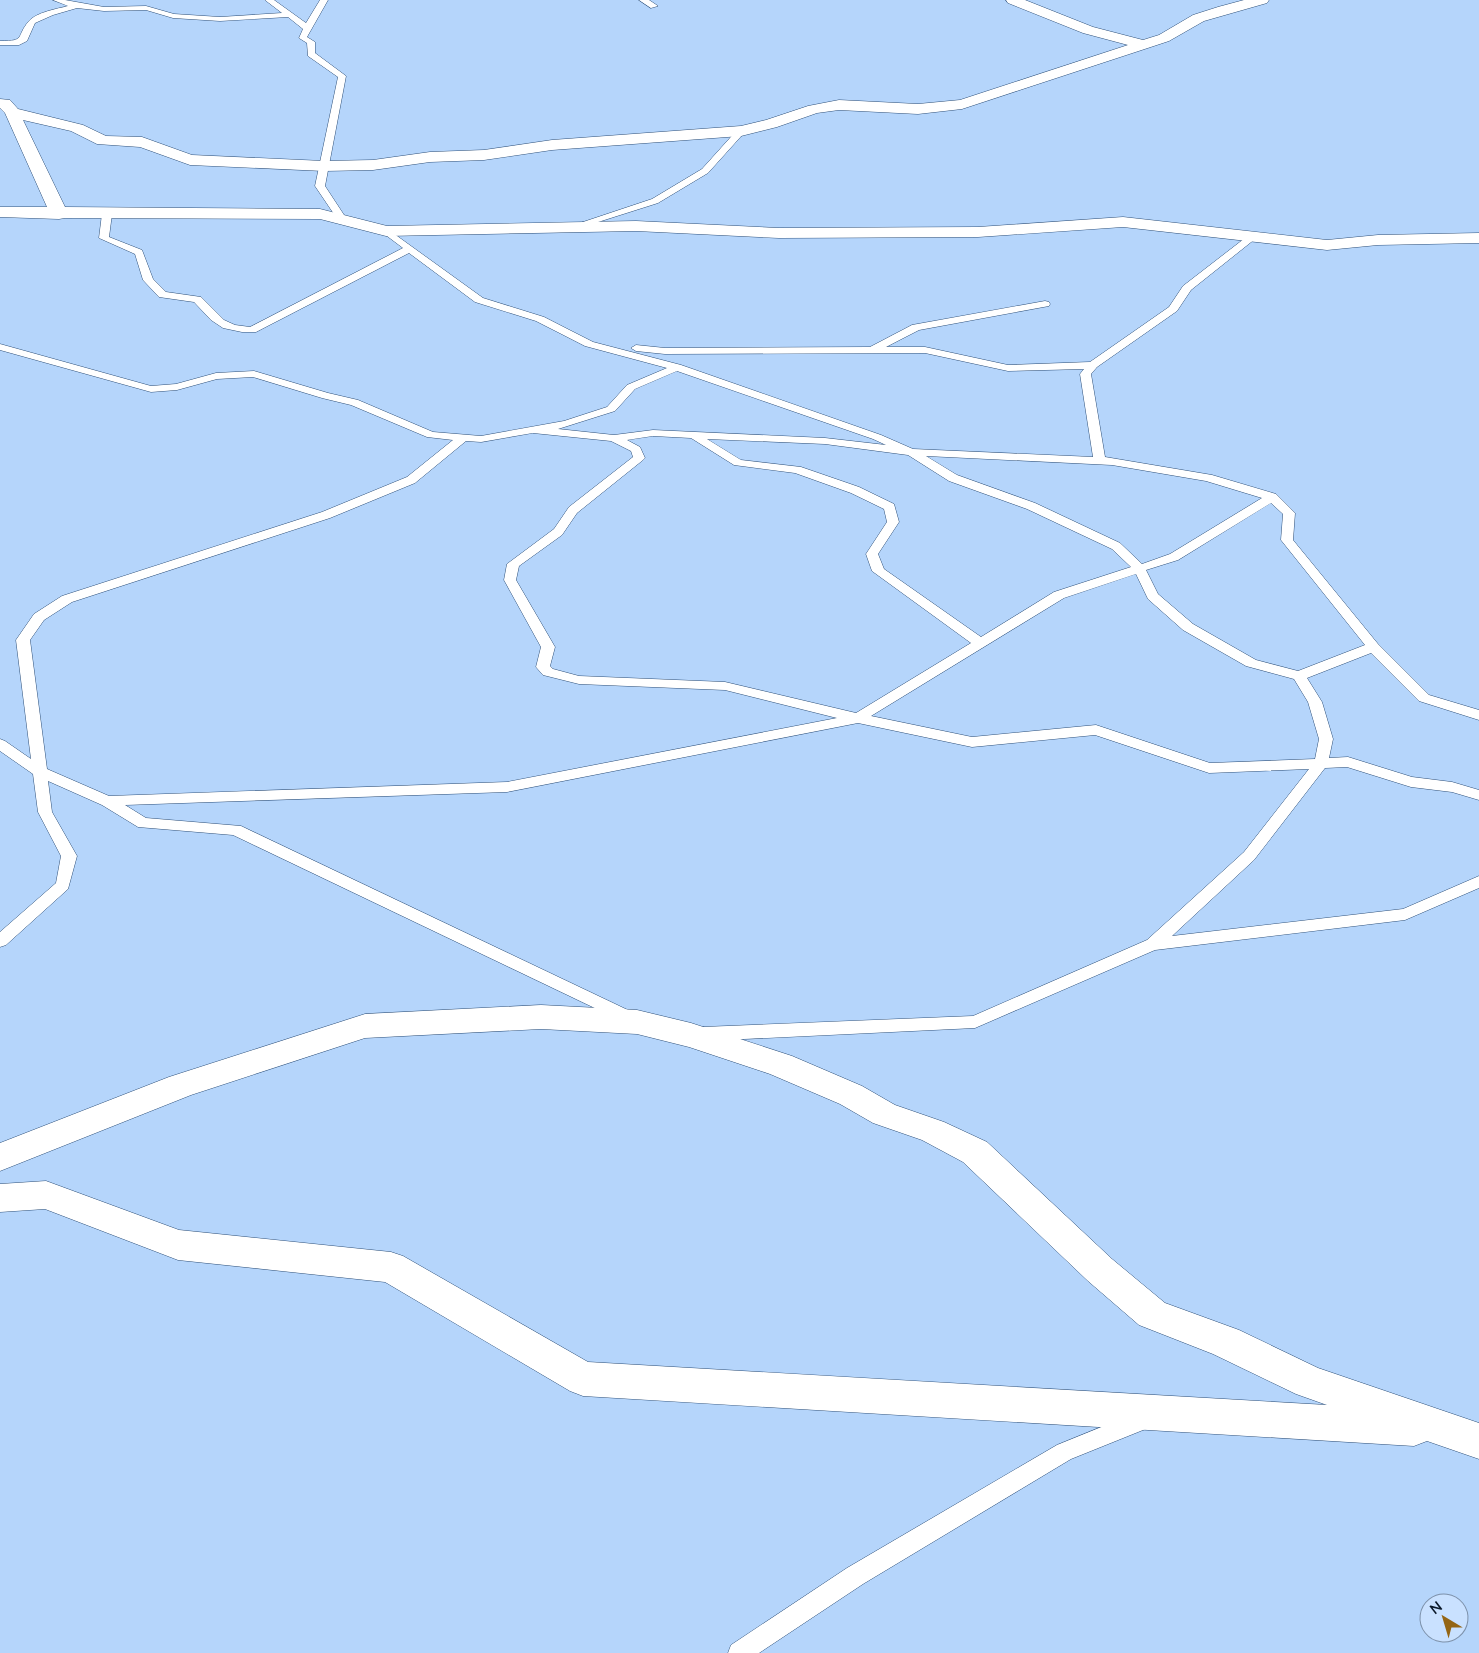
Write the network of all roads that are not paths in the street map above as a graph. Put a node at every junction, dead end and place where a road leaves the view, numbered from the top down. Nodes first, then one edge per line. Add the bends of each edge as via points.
1 (56, 0) edge
2 (269, 0) edge
3 (324, 0) edge
4 (643, 0) edge
5 (1013, 0) edge
6 (1262, 0) edge
7 (80, 3) edge
8 (654, 6) dead end
9 (289, 15) junction
10 (307, 28) junction
11 (0, 43) edge
12 (1142, 44) junction
13 (0, 98) edge
14 (12, 112) junction
15 (741, 131) junction
16 (324, 166) junction
17 (0, 212) edge
18 (59, 214) junction
19 (108, 214) junction
20 (341, 218) junction
21 (573, 227) junction
22 (386, 231) junction
23 (1252, 237) junction
24 (1479, 238) edge
25 (409, 249) junction
26 (1045, 304) dead end
27 (589, 344) junction
28 (0, 347) edge
29 (873, 350) junction
30 (1093, 365) junction
31 (677, 367) junction
32 (534, 430) junction
33 (694, 435) junction
34 (464, 437) junction
35 (614, 438) junction
36 (911, 452) junction
37 (1100, 461) junction
38 (1272, 497) junction
39 (1139, 568) junction
40 (980, 643) junction
41 (1373, 647) junction
42 (1299, 676) junction
43 (1479, 715) edge
44 (858, 718) junction
45 (0, 744) edge
46 (1321, 763) junction
47 (40, 772) junction
48 (1479, 795) edge
49 (107, 801) junction
50 (1479, 882) edge
51 (0, 941) edge
52 (1153, 944) junction
53 (637, 1022) junction
54 (691, 1035) junction
55 (0, 1157) edge
56 (0, 1198) edge
57 (1160, 1413) junction
58 (1445, 1430) junction
59 (1479, 1441) edge
60 (739, 1653) edge

1 - 7 lane
2 - 9 lane
3 - 10 lane
4 - 8 lane
5 - 12 street via 1088,30
6 - 12 street via 1202,17 1180,26 1164,38
7 - 9 lane via 104,9 146,8 173,16 220,20
7 - 11 lane via 32,22 24,39 16,43
9 - 10 lane
10 - 16 lane via 303,38 311,42 311,54 342,76
12 - 15 street via 962,104 918,109 839,105 814,109
13 - 14 street
14 - 16 street via 77,128 103,141 142,142 190,160
14 - 18 street
15 - 16 street via 552,145 373,165
15 - 21 lane via 705,171 655,201
16 - 20 lane via 320,186
17 - 18 street
18 - 19 street
19 - 20 street via 320,214
19 - 25 lane via 104,238 139,252 148,280 163,295 197,299 218,322 240,329 252,330
20 - 22 street
21 - 22 street
21 - 23 street via 636,226 779,233 968,232 1123,222
22 - 25 lane
23 - 24 street via 1326,246 1378,240
23 - 30 lane via 1187,288 1173,309
25 - 27 lane via 479,300 540,319
26 - 29 lane via 916,327
27 - 29 lane via 665,351
27 - 31 lane
28 - 34 lane via 151,389 178,387 216,376 254,374 354,402 431,435
29 - 30 lane via 925,350 1008,368
30 - 37 lane via 1086,374
31 - 32 lane via 631,387 611,409 566,424
31 - 36 lane
32 - 34 lane via 481,439
32 - 35 lane
33 - 35 lane via 653,434
33 - 36 lane via 825,440
33 - 40 lane via 738,462 797,470 855,490 890,507 893,522 872,554 878,571
34 - 47 lane via 411,480 326,516 66,599 39,617 23,640
35 - 44 lane via 636,449 639,458 573,510 558,532 513,564 510,580 548,648 543,667 548,672 579,680 725,686
36 - 37 lane
36 - 39 lane via 953,478 1031,506 1116,546
37 - 38 lane via 1208,478
38 - 39 lane via 1174,557
38 - 41 lane via 1289,513 1287,540
39 - 40 lane via 1059,595
39 - 42 lane via 1153,596 1188,627 1251,663
40 - 44 lane
41 - 42 lane
41 - 43 lane via 1424,698
42 - 46 lane via 1315,702 1326,738
44 - 46 lane via 972,742 1096,730 1209,768
44 - 49 lane via 506,787
45 - 47 lane
46 - 48 lane via 1348,762 1411,782 1452,787
46 - 52 lane via 1249,856
47 - 49 lane
47 - 51 lane via 45,812 69,856 62,885
49 - 53 lane via 143,823 236,830
50 - 52 lane via 1405,914
52 - 54 lane via 975,1022
53 - 54 street
53 - 55 street via 542,1017 365,1026 180,1086
54 - 58 street via 782,1065 851,1095 884,1114 933,1131 976,1152 1100,1270 1152,1314 1226,1342 1309,1382
56 - 57 street via 46,1195 178,1245 391,1267 583,1379
57 - 58 street
57 - 60 lane via 1064,1452 855,1576
58 - 59 street

